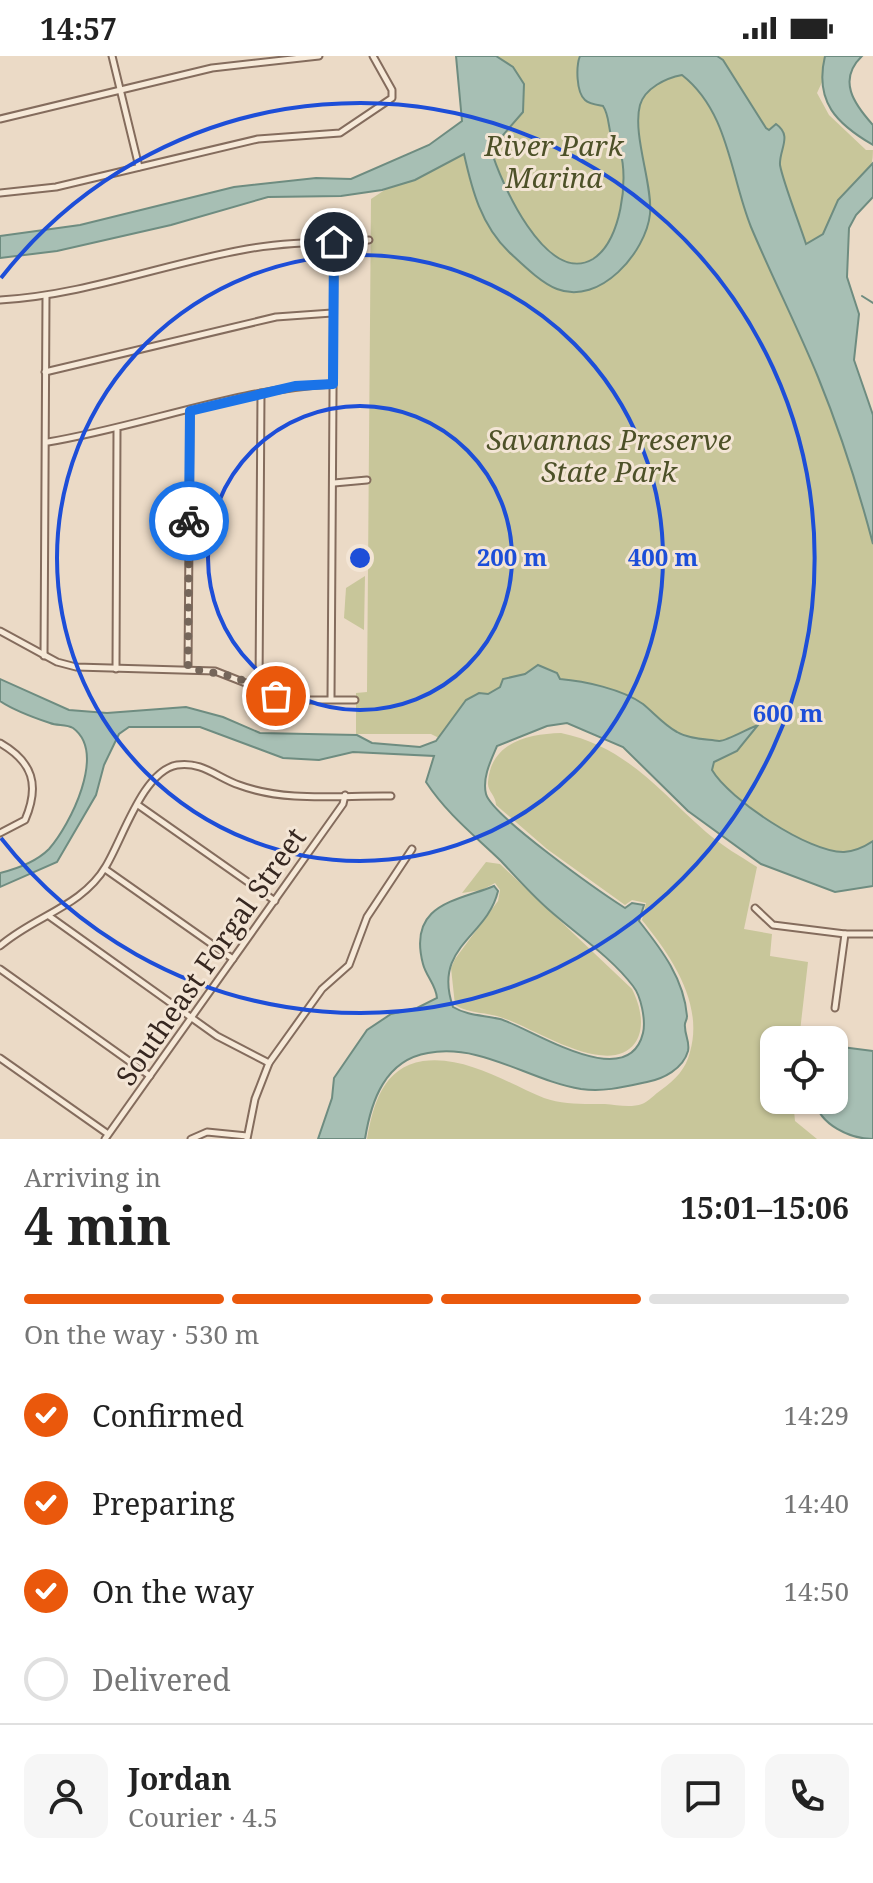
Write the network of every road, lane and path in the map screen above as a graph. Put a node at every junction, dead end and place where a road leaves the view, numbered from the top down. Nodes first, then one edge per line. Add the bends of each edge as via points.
1 (112, 56) edge
2 (319, 56) edge
3 (373, 56) edge
4 (121, 90) junction
5 (0, 119) edge
6 (139, 167) junction
7 (0, 193) edge
8 (369, 240) dead end
9 (334, 242) junction
10 (46, 297) junction
11 (0, 300) edge
12 (332, 313) junction
13 (45, 372) junction
14 (333, 384) junction
15 (261, 393) junction
16 (190, 411) junction
17 (117, 430) junction
18 (48, 442) junction
19 (367, 480) dead end
20 (334, 483) junction
21 (0, 631) edge
22 (44, 656) junction
23 (188, 668) junction
24 (116, 669) junction
25 (259, 688) junction
26 (331, 699) junction
27 (355, 700) dead end
28 (0, 743) edge
29 (345, 795) junction
30 (391, 796) dead end
31 (138, 805) junction
32 (0, 833) edge
33 (412, 849) dead end
34 (105, 869) junction
35 (275, 901) junction
36 (755, 908) dead end
37 (49, 916) junction
38 (845, 934) junction
39 (873, 934) edge
40 (0, 946) edge
41 (233, 959) junction
42 (0, 969) edge
43 (835, 1008) dead end
44 (191, 1018) junction
45 (0, 1058) edge
46 (269, 1063) junction
47 (150, 1076) junction
48 (107, 1136) edge
49 (247, 1138) edge
50 (191, 1139) edge

1 - 4 street
2 - 4 street via 212,68
3 - 6 street via 392,98 340,133 258,139
4 - 5 street
4 - 6 street
6 - 7 street via 56,187
8 - 9 street
9 - 10 street via 244,250
9 - 12 street
10 - 11 street
10 - 13 street
12 - 13 street via 276,317
12 - 14 street
13 - 18 street
14 - 15 street
14 - 20 street
15 - 16 street
15 - 25 street
16 - 17 street
16 - 23 street
17 - 18 street
17 - 24 street
18 - 22 street
19 - 20 street
20 - 26 street
21 - 22 street
22 - 24 street via 76,667
23 - 24 street
23 - 25 street via 215,671
25 - 26 street via 289,700
26 - 27 street
28 - 32 street via 24,760 34,786 25,820
29 - 30 street
29 - 31 street via 259,792 190,764 163,770 150,781
29 - 35 street, Southeast Forgal Street
31 - 34 street
31 - 35 street
33 - 46 street via 367,917 349,965 322,989
34 - 37 street via 74,901
34 - 41 street
35 - 41 street, Southeast Forgal Street
36 - 38 street via 773,925
37 - 40 street
37 - 44 street
38 - 39 street
38 - 43 street
41 - 44 street, Southeast Forgal Street
42 - 47 street
44 - 46 street
44 - 47 street, Southeast Forgal Street
45 - 48 street
46 - 49 street
47 - 48 street, Southeast Forgal Street
49 - 50 street via 207,1132

